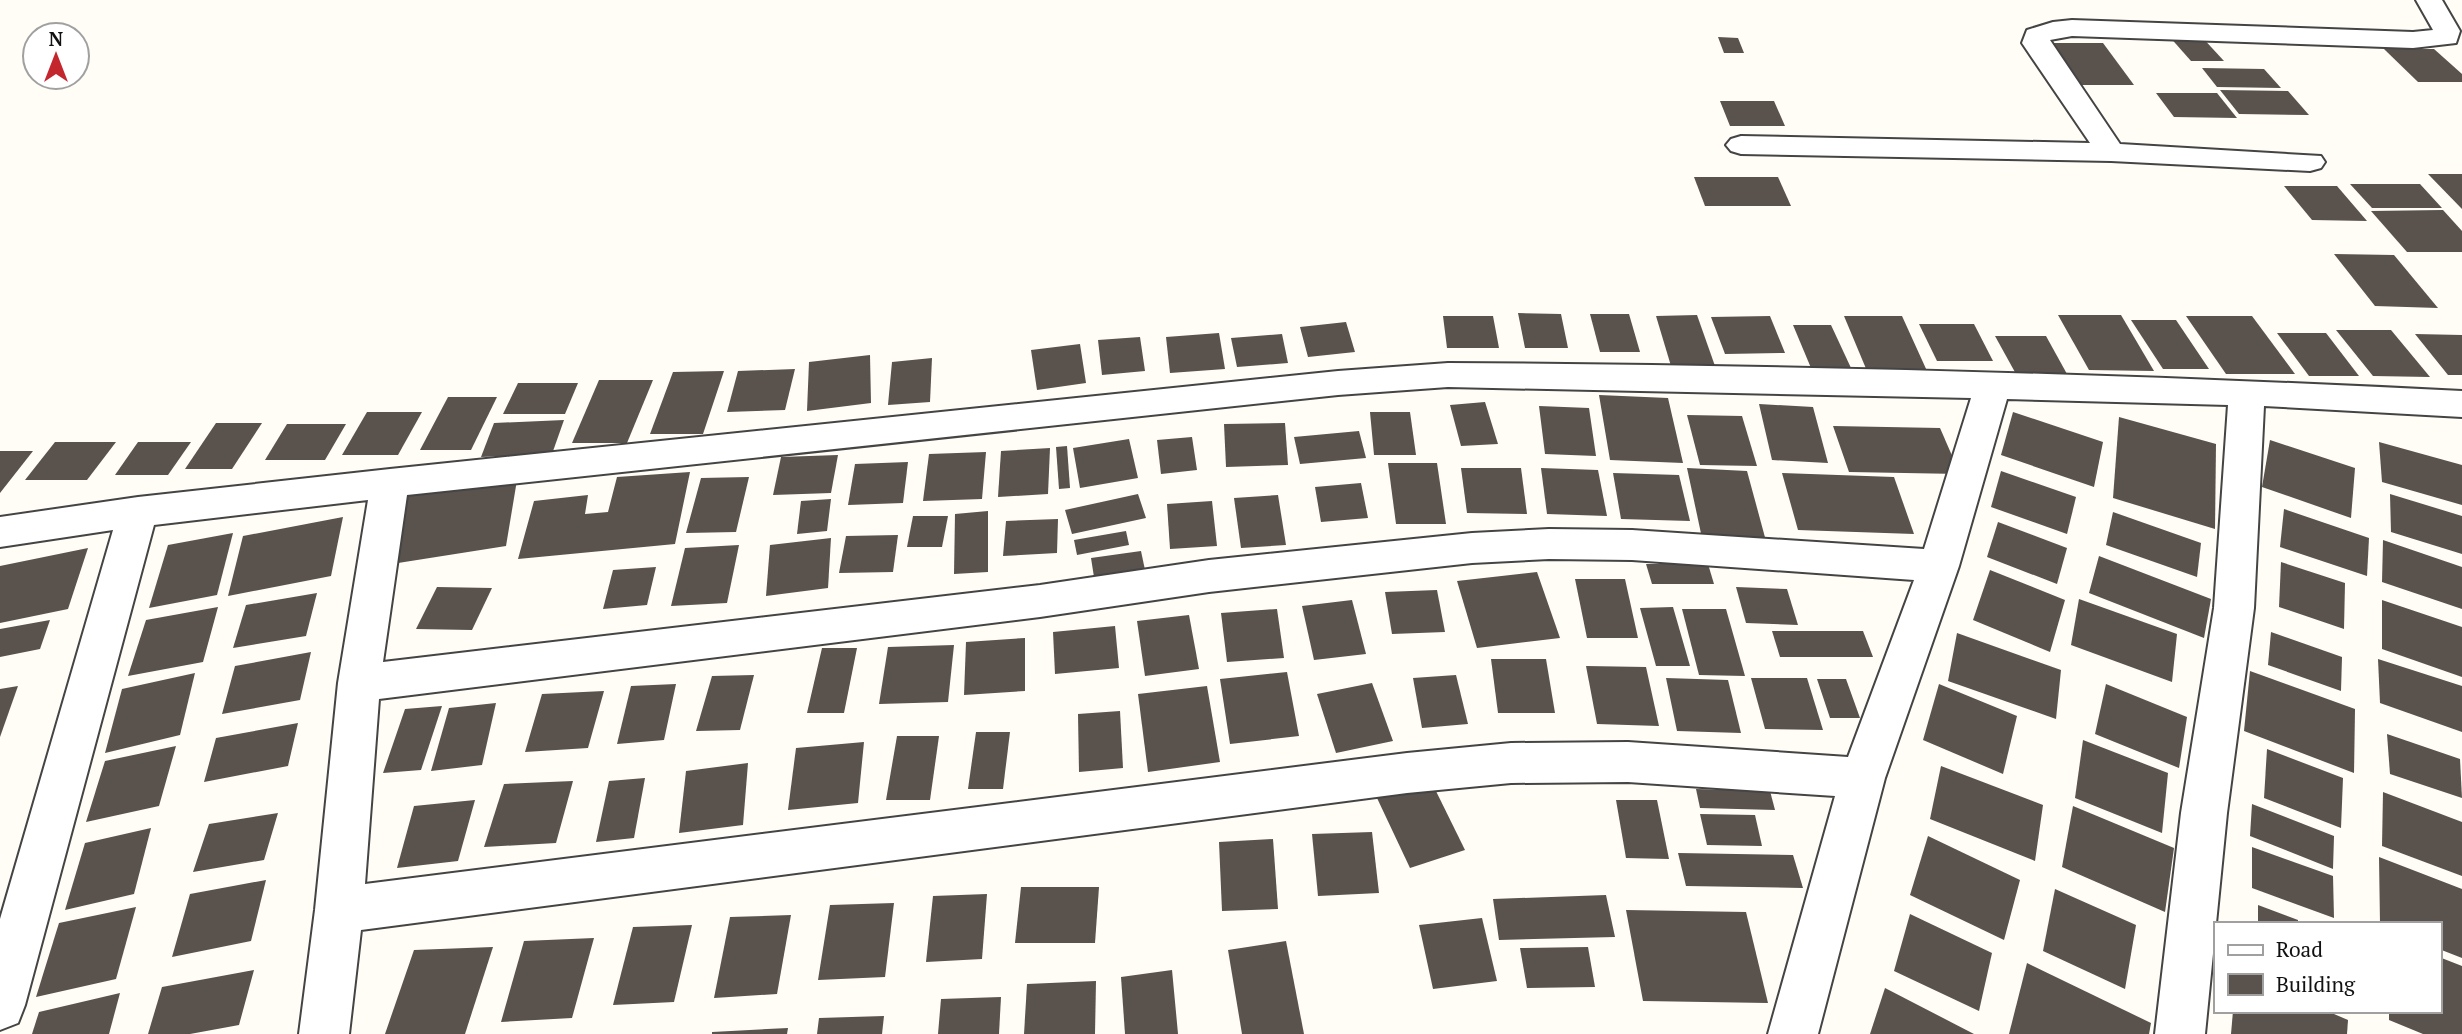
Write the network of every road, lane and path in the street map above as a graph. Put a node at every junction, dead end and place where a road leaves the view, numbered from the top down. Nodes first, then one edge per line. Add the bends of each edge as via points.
1 (2429, 0) edge
2 (1741, 145) dead end
3 (2111, 152) junction
4 (2310, 162) dead end
5 (1992, 388) junction
6 (2247, 393) junction
7 (2462, 404) edge
8 (390, 484) junction
9 (138, 512) junction
10 (0, 532) edge
11 (1939, 566) junction
12 (359, 683) junction
13 (1863, 778) junction
14 (339, 910) junction
15 (0, 1005) edge
16 (324, 1034) edge
17 (1793, 1034) edge
18 (2180, 1034) edge

1 - 3 street via 2447,31 2445,37 2042,32 2036,43
2 - 3 street
3 - 4 street
5 - 6 street
5 - 8 street via 1448,375
5 - 11 street
6 - 7 street
6 - 18 street via 2234,608 2204,813
8 - 9 street
8 - 12 street
9 - 10 street
9 - 15 street
11 - 12 street via 1632,545 1472,548 1209,576 1040,601
11 - 13 street
12 - 14 street
13 - 14 street via 1628,762 1511,763
13 - 17 street
14 - 16 street

